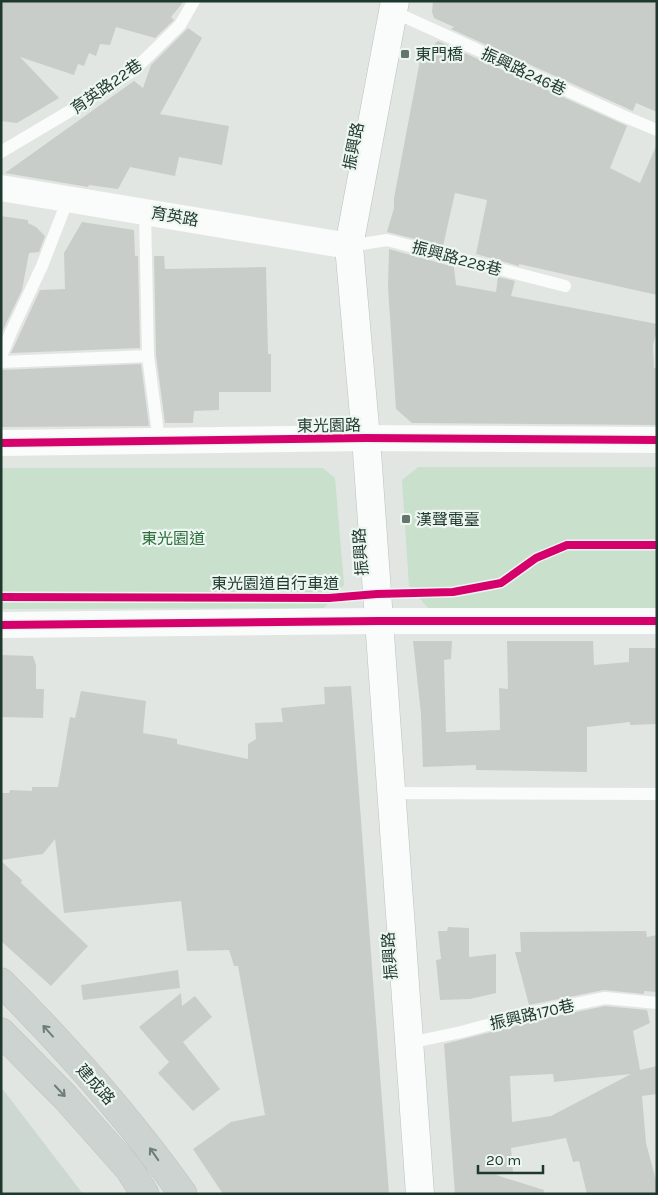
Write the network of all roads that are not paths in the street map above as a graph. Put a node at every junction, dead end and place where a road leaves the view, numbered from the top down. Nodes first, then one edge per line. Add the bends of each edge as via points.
1 (194, 1) edge
2 (393, 6) edge
3 (657, 130) edge
4 (1, 152) edge
5 (1, 188) edge
6 (68, 199) junction
7 (145, 211) junction
8 (349, 246) junction
9 (565, 286) dead end
10 (148, 356) junction
11 (1, 357) edge
12 (1, 362) edge
13 (366, 438) junction
14 (657, 440) edge
15 (159, 441) junction
16 (1, 442) edge
17 (378, 621) junction
18 (657, 622) edge
19 (1, 625) edge
20 (391, 793) junction
21 (657, 794) edge
22 (1, 982) edge
23 (657, 1003) edge
24 (1, 1032) edge
25 (409, 1043) junction
26 (145, 1194) edge
27 (183, 1194) edge
28 (420, 1194) edge

1 - 4 lane, 育英路22巷 via 180,26 134,70
2 - 3 lane, 振興路246巷
2 - 8 main road, 振興路
5 - 6 street, 育英路
6 - 7 street, 育英路
6 - 11 lane
7 - 8 street, 育英路
7 - 10 lane
8 - 9 lane, 振興路228巷 via 387,240
8 - 13 main road, 振興路
10 - 12 lane
10 - 15 lane
13 - 14 street, 東光園路
13 - 15 street, 東光園路
13 - 17 main road, 振興路
15 - 16 street, 東光園路
17 - 18 street
17 - 19 street
17 - 20 main road, 振興路
20 - 21 lane
20 - 25 main road, 振興路
27 -> 22 main road, 建成路 via 109,1098
23 - 25 lane, 振興路170巷 via 605,998
24 -> 26 main road, 建成路 via 73,1105 129,1169
25 - 28 main road, 振興路

